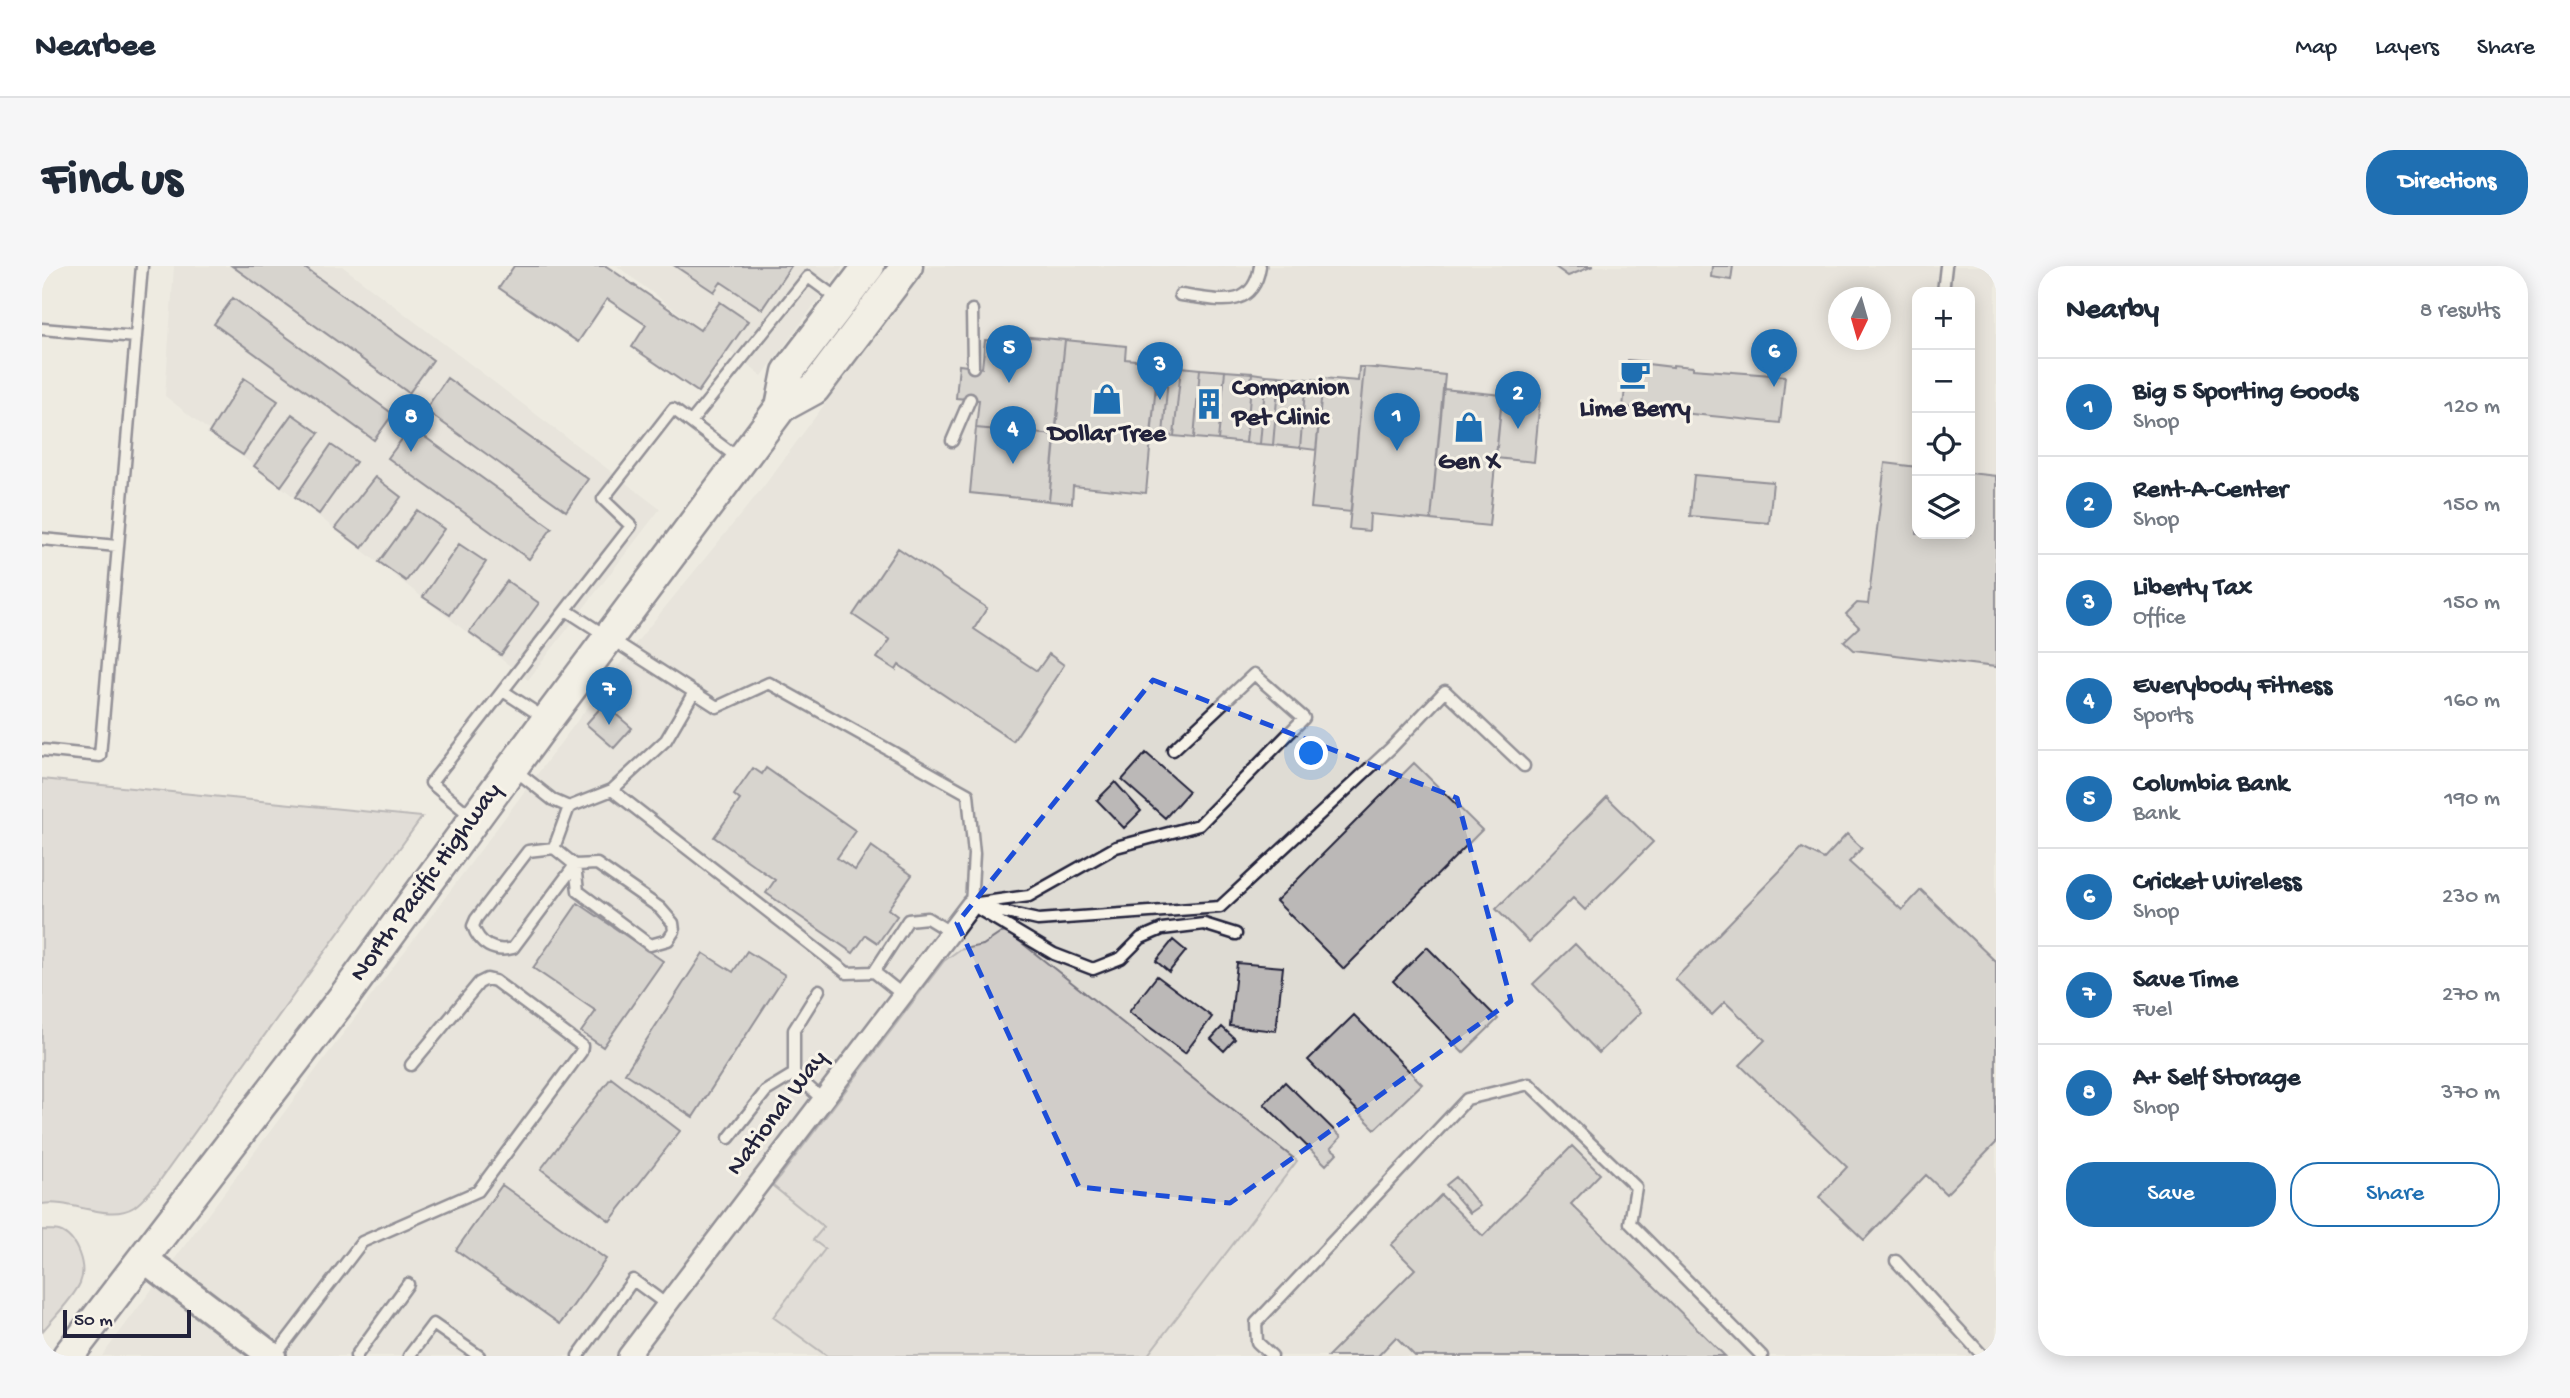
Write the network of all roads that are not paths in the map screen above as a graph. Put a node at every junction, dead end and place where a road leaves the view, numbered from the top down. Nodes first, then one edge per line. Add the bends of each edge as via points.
1 (142, 266) edge
2 (869, 266) edge
3 (906, 266) edge
4 (1260, 266) edge
5 (1947, 266) edge
6 (1944, 287) edge
7 (1180, 295) dead end
8 (841, 302) junction
9 (972, 310) dead end
10 (866, 319) junction
11 (42, 329) edge
12 (136, 337) junction
13 (973, 367) dead end
14 (970, 400) dead end
15 (781, 407) junction
16 (691, 422) junction
17 (952, 441) dead end
18 (741, 460) junction
19 (42, 539) edge
20 (117, 546) junction
21 (566, 610) junction
22 (609, 637) junction
23 (502, 691) junction
24 (694, 692) junction
25 (547, 720) junction
26 (42, 750) edge
27 (1173, 750) dead end
28 (1524, 766) dead end
29 (512, 767) junction
30 (612, 790) junction
31 (569, 807) junction
32 (474, 819) junction
33 (554, 848) junction
34 (575, 865) junction
35 (971, 905) junction
36 (950, 932) junction
37 (1236, 934) dead end
38 (874, 972) junction
39 (819, 990) dead end
40 (903, 995) junction
41 (411, 1065) dead end
42 (794, 1074) junction
43 (822, 1099) junction
44 (729, 1138) dead end
45 (143, 1258) junction
46 (1896, 1261) dead end
47 (408, 1284) dead end
48 (667, 1305) junction
49 (68, 1356) edge
50 (274, 1356) edge
51 (356, 1356) edge
52 (409, 1356) edge
53 (479, 1356) edge
54 (578, 1356) edge
55 (628, 1356) edge
56 (1272, 1356) edge
57 (1762, 1356) edge
58 (1983, 1356) edge

1 - 12 lane
2 - 8 main road, North Pacific Highway
3 - 10 main road, North Pacific Highway
4 - 7 lane via 1256,283 1232,302
5 - 6 lane
8 - 10 main road
8 - 15 main road, North Pacific Highway via 788,372
8 - 16 lane via 808,277
9 - 13 lane
10 - 15 main road, North Pacific Highway via 814,389
11 - 12 lane
12 - 20 lane
14 - 17 lane
15 - 18 main road, North Pacific Highway
16 - 18 lane
16 - 21 lane via 673,409 603,499 631,526
18 - 22 main road, North Pacific Highway
19 - 20 lane
20 - 26 lane via 100,756
21 - 22 lane
21 - 23 lane
22 - 24 lane
22 - 25 main road, North Pacific Highway
23 - 25 lane
23 - 32 lane via 431,783
24 - 30 lane via 666,740
24 - 35 lane via 717,707 768,683 968,794 974,854
25 - 29 main road, North Pacific Highway
27 - 35 lane via 1254,674 1304,718 1199,825 1116,847 1029,896
28 - 35 lane via 1445,691 1391,748 1220,907 1038,920
29 - 31 lane
29 - 32 main road, North Pacific Highway
30 - 31 lane
30 - 38 lane via 847,974
31 - 33 lane
32 - 45 main road, North Pacific Highway
33 - 34 lane
33 - 34 lane via 528,851 476,919 473,926 480,940 494,949 513,948
34 - 34 lane via 597,864 660,908 673,923 668,940 650,945 578,891
35 - 36 street, National Way
35 - 37 lane via 1054,954 1093,969 1121,958 1141,938 1161,929 1204,924
36 - 38 lane via 927,918 908,920
36 - 40 street, National Way
38 - 40 lane
39 - 42 lane via 794,1030
40 - 43 street, National Way
41 - 50 lane via 487,979 582,1046 478,1191 362,1242
42 - 43 lane
42 - 44 lane via 766,1091
43 - 48 street, National Way
45 - 49 main road, North Pacific Highway
45 - 50 street
46 - 58 lane
47 - 51 lane
48 - 54 lane via 634,1280
48 - 55 street, National Way
52 - 53 lane via 433,1324
56 - 57 lane via 1257,1342 1256,1323 1467,1099 1529,1084 1636,1187 1630,1223

